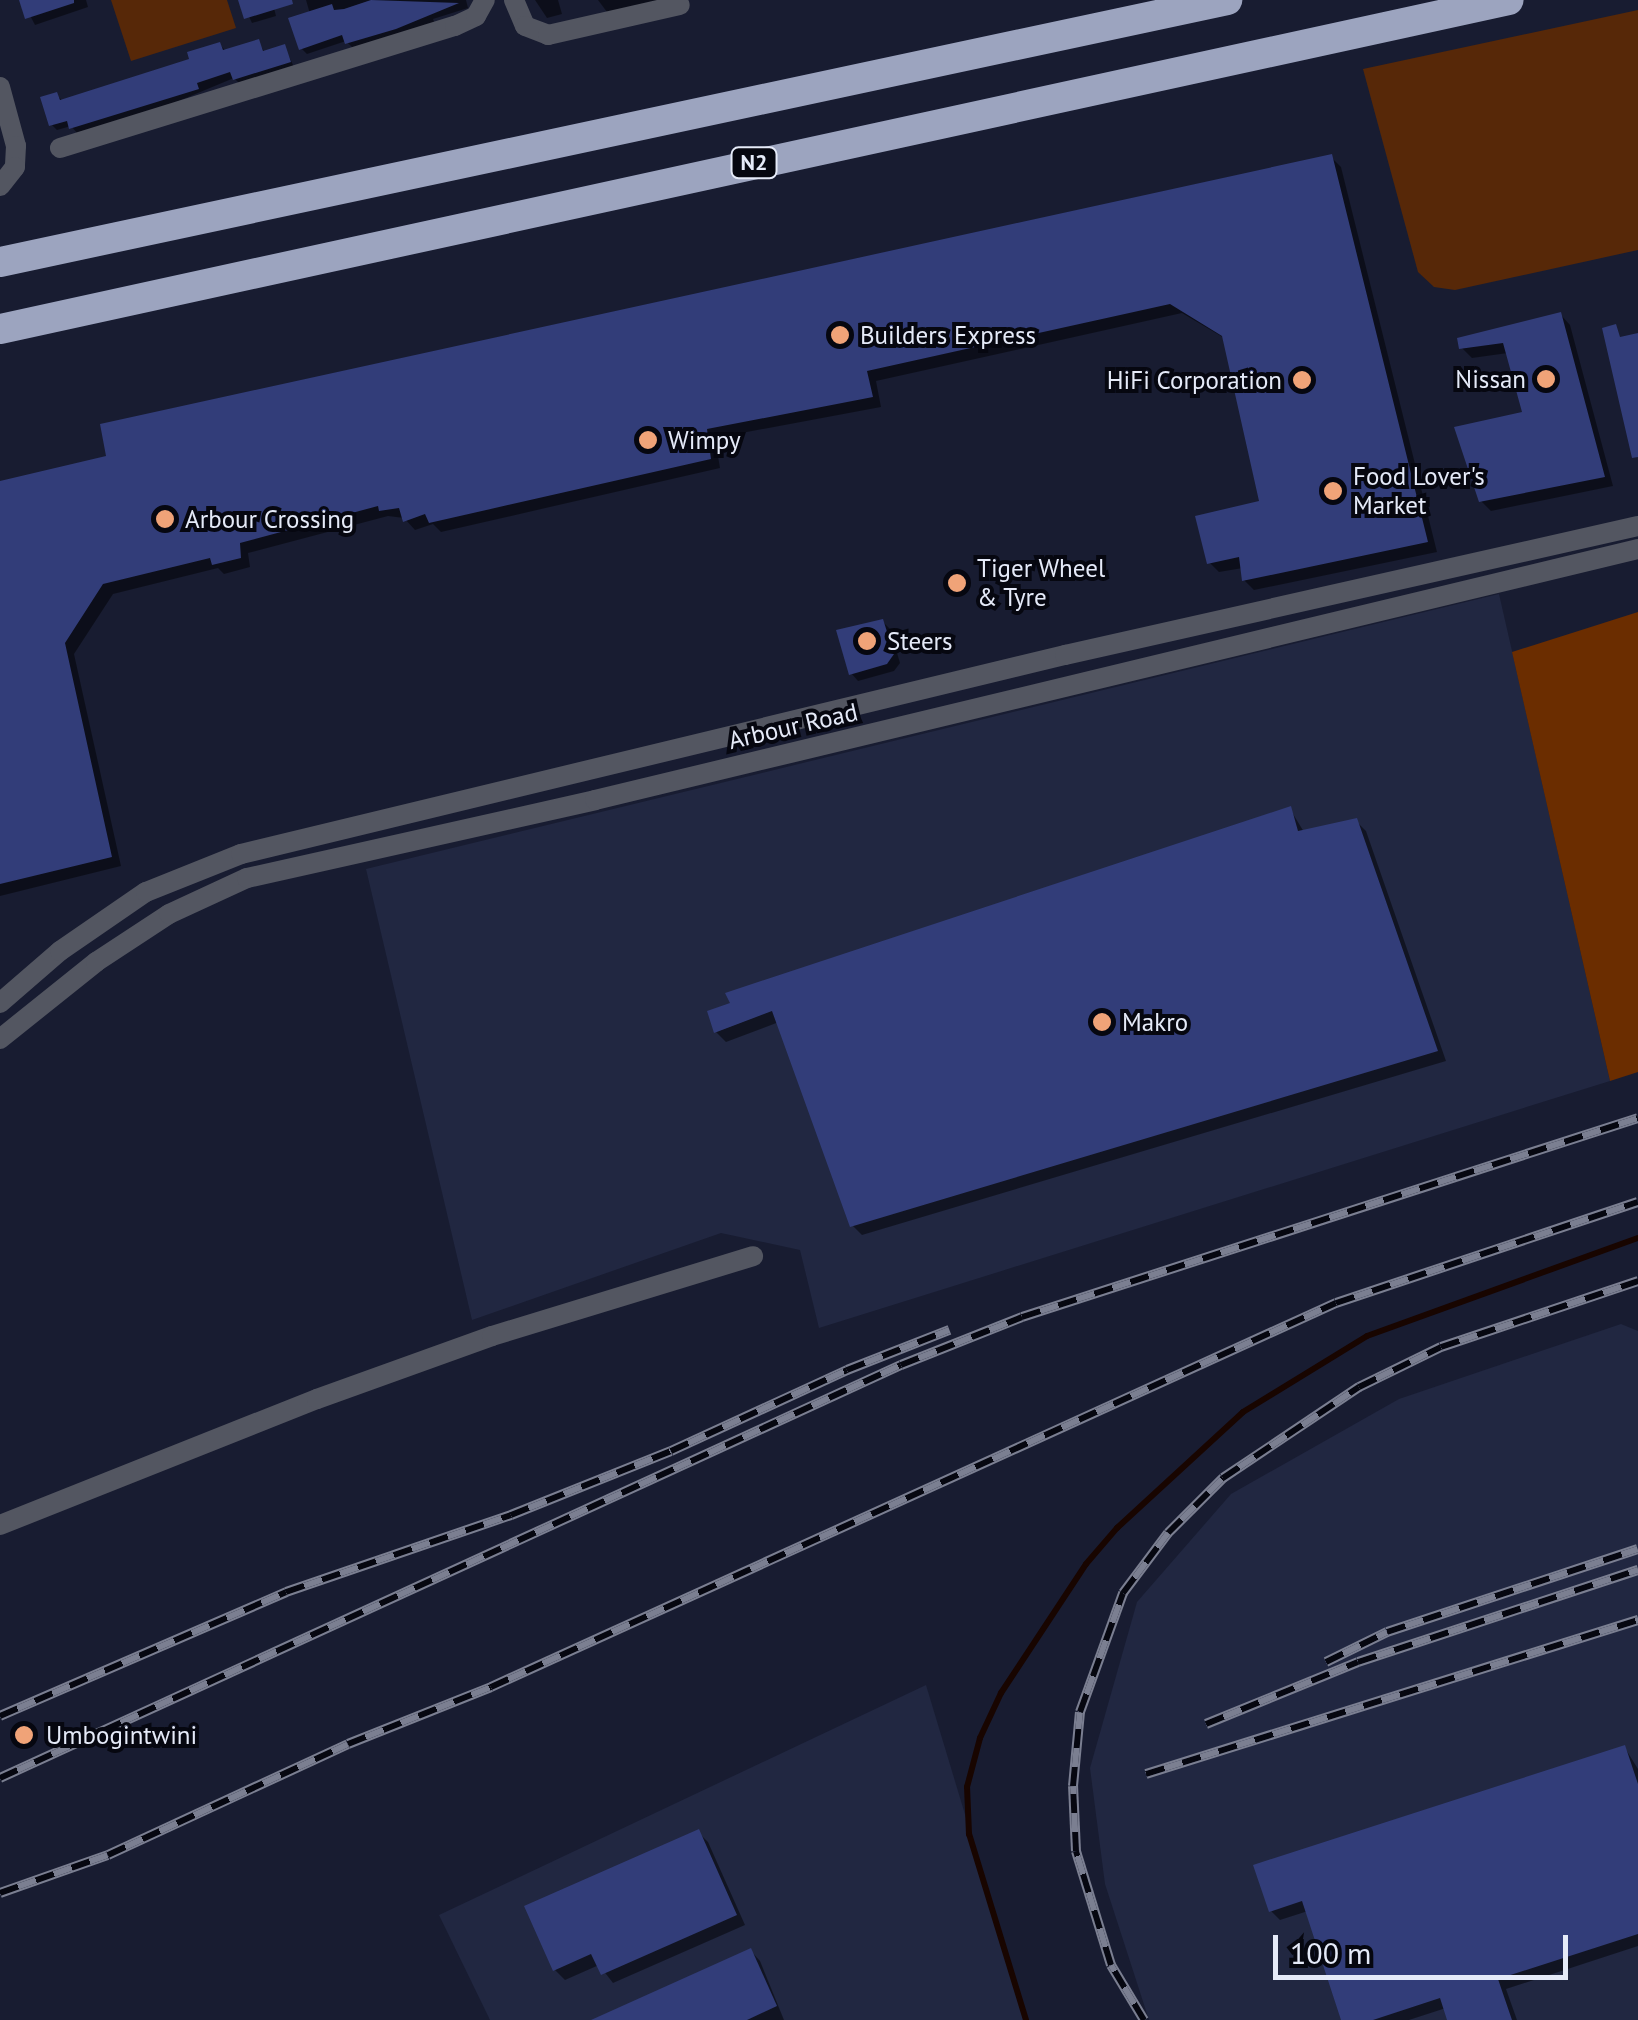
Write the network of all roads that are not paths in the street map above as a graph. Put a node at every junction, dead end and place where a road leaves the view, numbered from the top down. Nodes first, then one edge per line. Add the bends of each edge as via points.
1 (485, 0) edge
2 (514, 0) edge
3 (1227, 0) edge
4 (1509, 0) edge
5 (680, 4) dead end
6 (0, 87) edge
7 (60, 148) dead end
8 (0, 186) edge
9 (0, 262) edge
10 (0, 329) edge
11 (1638, 526) edge
12 (1638, 550) edge
13 (0, 1003) edge
14 (0, 1039) edge
15 (753, 1256) dead end
16 (0, 1526) edge

1 - 7 street via 476,16 455,26
2 - 5 street via 525,26 548,35
3 - 9 highway
4 - 10 highway, N2
6 - 8 street via 16,146 15,167
11 - 13 street, Arbour Road via 1045,660 241,854 146,892 60,951
12 - 14 street, Arbour Road via 247,878 169,914
15 - 16 street via 492,1336

